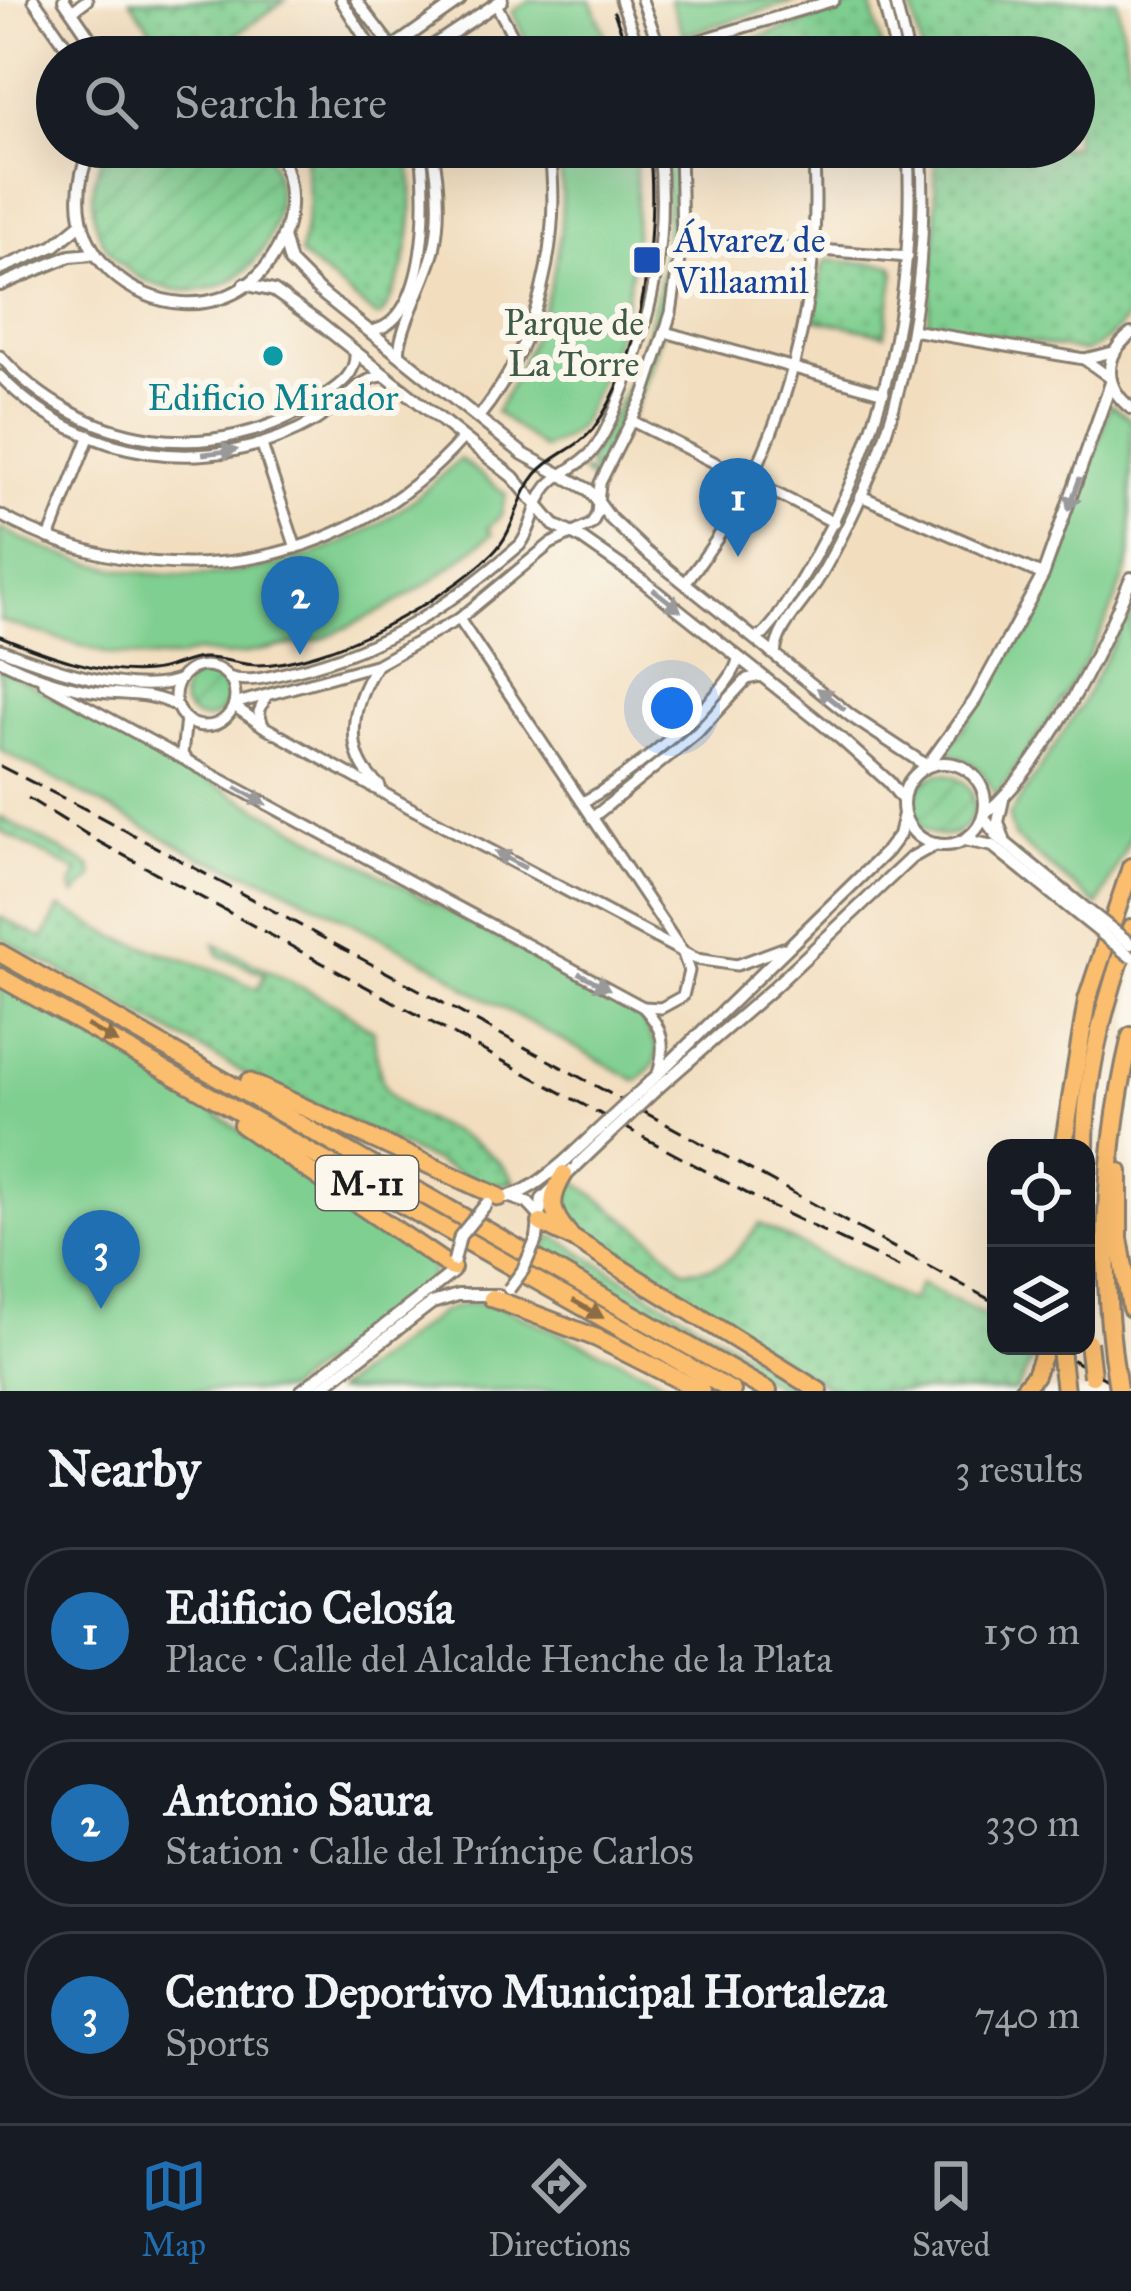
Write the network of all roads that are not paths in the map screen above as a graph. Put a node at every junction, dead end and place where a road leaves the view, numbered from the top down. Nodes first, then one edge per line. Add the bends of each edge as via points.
1 (34, 0) edge
2 (87, 0) edge
3 (341, 0) edge
4 (356, 0) edge
5 (460, 0) edge
6 (621, 0) edge
7 (642, 0) edge
8 (834, 0) edge
9 (883, 0) edge
10 (895, 0) edge
11 (499, 2) edge
12 (68, 5) edge
13 (59, 36) edge
14 (89, 36) edge
15 (364, 36) edge
16 (384, 36) edge
17 (408, 36) edge
18 (448, 36) edge
19 (514, 36) edge
20 (634, 36) edge
21 (655, 36) edge
22 (721, 36) edge
23 (892, 36) edge
24 (904, 36) edge
25 (84, 168) edge
26 (284, 168) edge
27 (422, 168) edge
28 (434, 168) edge
29 (550, 168) edge
30 (661, 168) edge
31 (680, 168) edge
32 (813, 168) edge
33 (914, 168) edge
34 (920, 168) edge
35 (82, 224) junction
36 (283, 237) junction
37 (682, 239) junction
38 (815, 250) junction
39 (93, 254) junction
40 (908, 256) junction
41 (0, 269) edge
42 (244, 284) junction
43 (0, 285) edge
44 (903, 305) junction
45 (912, 330) junction
46 (369, 331) junction
47 (665, 332) junction
48 (1131, 334) edge
49 (355, 352) junction
50 (1113, 352) junction
51 (0, 356) edge
52 (400, 356) junction
53 (1084, 359) junction
54 (793, 368) junction
55 (0, 376) edge
56 (385, 376) junction
57 (1110, 380) junction
58 (884, 393) junction
59 (1131, 408) edge
60 (478, 418) junction
61 (632, 421) junction
62 (93, 424) junction
63 (89, 438) junction
64 (463, 438) junction
65 (262, 445) junction
66 (563, 474) junction
67 (751, 480) junction
68 (861, 496) junction
69 (599, 501) junction
70 (537, 506) junction
71 (0, 515) edge
72 (835, 523) junction
73 (571, 533) junction
74 (49, 538) junction
75 (296, 548) junction
76 (1043, 575) junction
77 (1131, 578) edge
78 (685, 583) junction
79 (459, 620) junction
80 (754, 638) junction
81 (0, 649) edge
82 (775, 655) junction
83 (738, 657) junction
84 (0, 660) edge
85 (378, 664) junction
86 (762, 676) junction
87 (34, 677) junction
88 (228, 677) junction
89 (181, 679) junction
90 (266, 696) junction
91 (234, 705) junction
92 (177, 707) junction
93 (186, 719) junction
94 (263, 727) junction
95 (945, 741) junction
96 (904, 754) junction
97 (187, 761) junction
98 (927, 766) junction
99 (1003, 800) junction
100 (582, 802) junction
101 (403, 804) junction
102 (904, 807) junction
103 (984, 816) junction
104 (592, 818) junction
105 (965, 840) junction
106 (1005, 842) junction
107 (936, 844) junction
108 (1131, 867) edge
109 (1078, 909) junction
110 (653, 911) junction
111 (1131, 928) edge
112 (650, 934) junction
113 (792, 943) junction
114 (1131, 946) edge
115 (682, 951) junction
116 (0, 953) edge
117 (1131, 957) edge
118 (0, 977) edge
119 (79, 996) junction
120 (643, 1007) junction
121 (1131, 1036) edge
122 (656, 1081) junction
123 (195, 1087) junction
124 (1118, 1103) junction
125 (1065, 1139) edge
126 (1085, 1139) edge
127 (1090, 1139) edge
128 (569, 1166) junction
129 (499, 1199) junction
130 (539, 1225) junction
131 (572, 1238) junction
132 (453, 1267) junction
133 (492, 1294) junction
134 (1131, 1308) edge
135 (1049, 1355) edge
136 (1054, 1355) edge
137 (1118, 1390) edge
138 (302, 1391) edge
139 (317, 1391) edge
140 (701, 1391) edge
141 (732, 1391) edge
142 (768, 1391) edge
143 (819, 1391) edge
144 (1022, 1391) edge
145 (1065, 1391) edge

1 - 13 street
2 - 12 street
3 - 15 street
4 - 16 street
5 - 17 street
6 - 20 street
7 - 21 street
8 - 22 street
9 - 23 street
10 - 24 street
11 - 18 street
11 - 19 street
12 - 14 street
25 - 35 street
26 - 36 street via 291,196
27 - 46 street via 419,258 394,321
28 - 52 street via 434,249 398,338
29 - 60 street via 553,218 543,280 516,355
30 - 66 street via 662,247 642,340 596,447
31 - 37 street
32 - 38 street
33 - 40 street
34 - 45 street via 923,234
35 - 39 street
35 - 41 street via 64,241
36 - 42 street
36 - 46 street via 292,265
37 - 38 street
37 - 47 street
38 - 40 street
38 - 54 street
39 - 42 street via 119,281 161,301 206,302
39 - 43 street
40 - 44 street
42 - 49 street via 274,291
44 - 45 street
44 - 58 street
45 - 53 street
45 - 68 street
46 - 52 street
47 - 54 street
47 - 61 street
48 - 50 street
49 - 56 street
49 - 62 street via 352,372 322,398 239,435 164,442
50 - 53 street
50 - 57 street
51 - 62 street via 49,401
52 - 60 street
53 - 57 street
54 - 58 street
54 - 67 street
55 - 63 street
56 - 64 street
56 - 65 street
57 - 59 street
57 -> 76 street
58 - 72 street
60 - 66 street
61 - 67 street
61 - 69 street via 604,473
62 - 63 street
63 -> 65 street via 176,457
63 - 74 street
64 - 70 street
64 - 75 street via 376,513
65 - 75 street
66 - 69 street
66 - 70 street
67 - 72 street
67 - 78 street
68 - 76 street
68 - 82 street
69 - 73 street via 592,524
69 - 78 street
70 - 73 street
70 - 88 street via 520,544 433,614 334,660 250,680
71 - 74 street
72 - 80 street via 775,621
73 - 79 street
73 -> 83 street
74 - 75 street via 101,556 171,565
76 - 95 street
77 - 99 street via 1088,670
78 - 80 street
79 - 85 street
79 - 100 street
80 - 82 street
81 - 89 street via 99,678
96 -> 82 street
83 - 86 street
83 - 100 street via 728,682 666,743
84 - 87 street
85 - 90 street
85 - 101 street via 360,694 354,738 367,776
86 - 102 street via 887,779
86 - 104 street via 747,679 698,733
87 - 92 street
87 - 97 street
88 - 89 street via 207,666
88 - 91 street
89 - 92 street
90 - 91 street
90 - 94 street
91 - 93 street via 213,725
91 - 94 street
92 - 93 street
93 - 97 street
94 - 101 street
95 - 96 street
95 - 98 street
96 - 98 street
97 -> 120 street
98 - 102 street via 910,782
98 - 103 street via 956,765 972,774 984,792
99 - 103 street
99 - 106 street via 998,822
100 - 104 street
112 -> 101 street
102 - 107 street via 919,837
102 - 113 street via 890,848
103 - 105 street
103 - 106 street
104 - 110 street
105 - 107 street
105 - 109 street via 993,846
106 - 109 street
107 - 122 street
108 - 125 highway via 1088,1000
109 - 114 street, bridge
109 - 117 street, bridge
110 - 112 street
110 - 115 street
111 - 126 highway via 1098,1040
112 - 115 street
113 - 115 street via 737,965
113 - 122 street
114 - 127 highway via 1110,1014
115 - 120 street via 689,971 683,996 662,1008
116 - 119 highway, M-11
118 -> 123 highway, M-11
119 - 129 highway
119 - 142 highway, M-11
120 - 122 street via 665,1045
121 - 124 highway
122 - 128 street, bridge
123 - 132 highway
123 -> 141 highway, M-11
124 - 134 highway via 1119,1238
124 - 137 highway, bridge via 1107,1202
128 - 129 street
128 - 130 street via 542,1199
128 - 131 highway via 551,1195
129 - 130 street via 528,1203
129 - 132 street, bridge via 460,1236
130 - 131 highway
130 - 133 street, bridge via 523,1270
131 - 143 highway
132 - 133 street via 460,1286
132 - 138 street
133 - 139 street via 432,1303
133 - 140 highway
135 - 144 highway
136 - 145 highway

